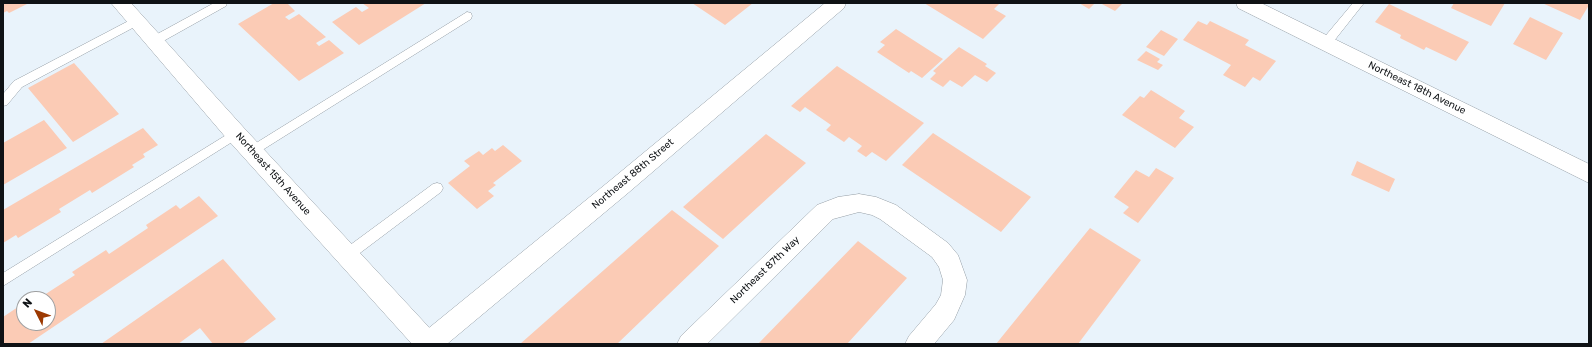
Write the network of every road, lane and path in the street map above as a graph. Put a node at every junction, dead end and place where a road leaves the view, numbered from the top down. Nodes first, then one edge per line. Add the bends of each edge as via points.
1 (120, 3) edge
2 (222, 3) edge
3 (837, 3) edge
4 (1245, 3) edge
5 (1359, 3) edge
6 (467, 16) dead end
7 (136, 21) junction
8 (154, 41) junction
9 (1326, 43) junction
10 (3, 102) edge
11 (236, 134) junction
12 (252, 151) junction
13 (1588, 170) edge
14 (437, 188) dead end
15 (347, 255) junction
16 (3, 280) edge
17 (428, 344) edge
18 (690, 344) edge
19 (918, 344) edge

1 - 7 street, Northeast 15th Avenue
2 - 8 lane
3 - 17 street, Northeast 88th Street
4 - 9 street, Northeast 18th Avenue
5 - 9 lane
6 - 12 lane
7 - 8 street, Northeast 15th Avenue
7 - 10 lane via 18,84
8 - 11 street, Northeast 15th Avenue
9 - 13 street, Northeast 18th Avenue
11 - 12 street, Northeast 15th Avenue
11 - 16 lane
12 - 15 street, Northeast 15th Avenue
14 - 15 lane
15 - 17 street, Northeast 15th Avenue
18 - 19 street, Northeast 87th Way via 817,220 832,209 859,203 876,206 888,212 940,250 950,262 955,280 954,295 945,312

